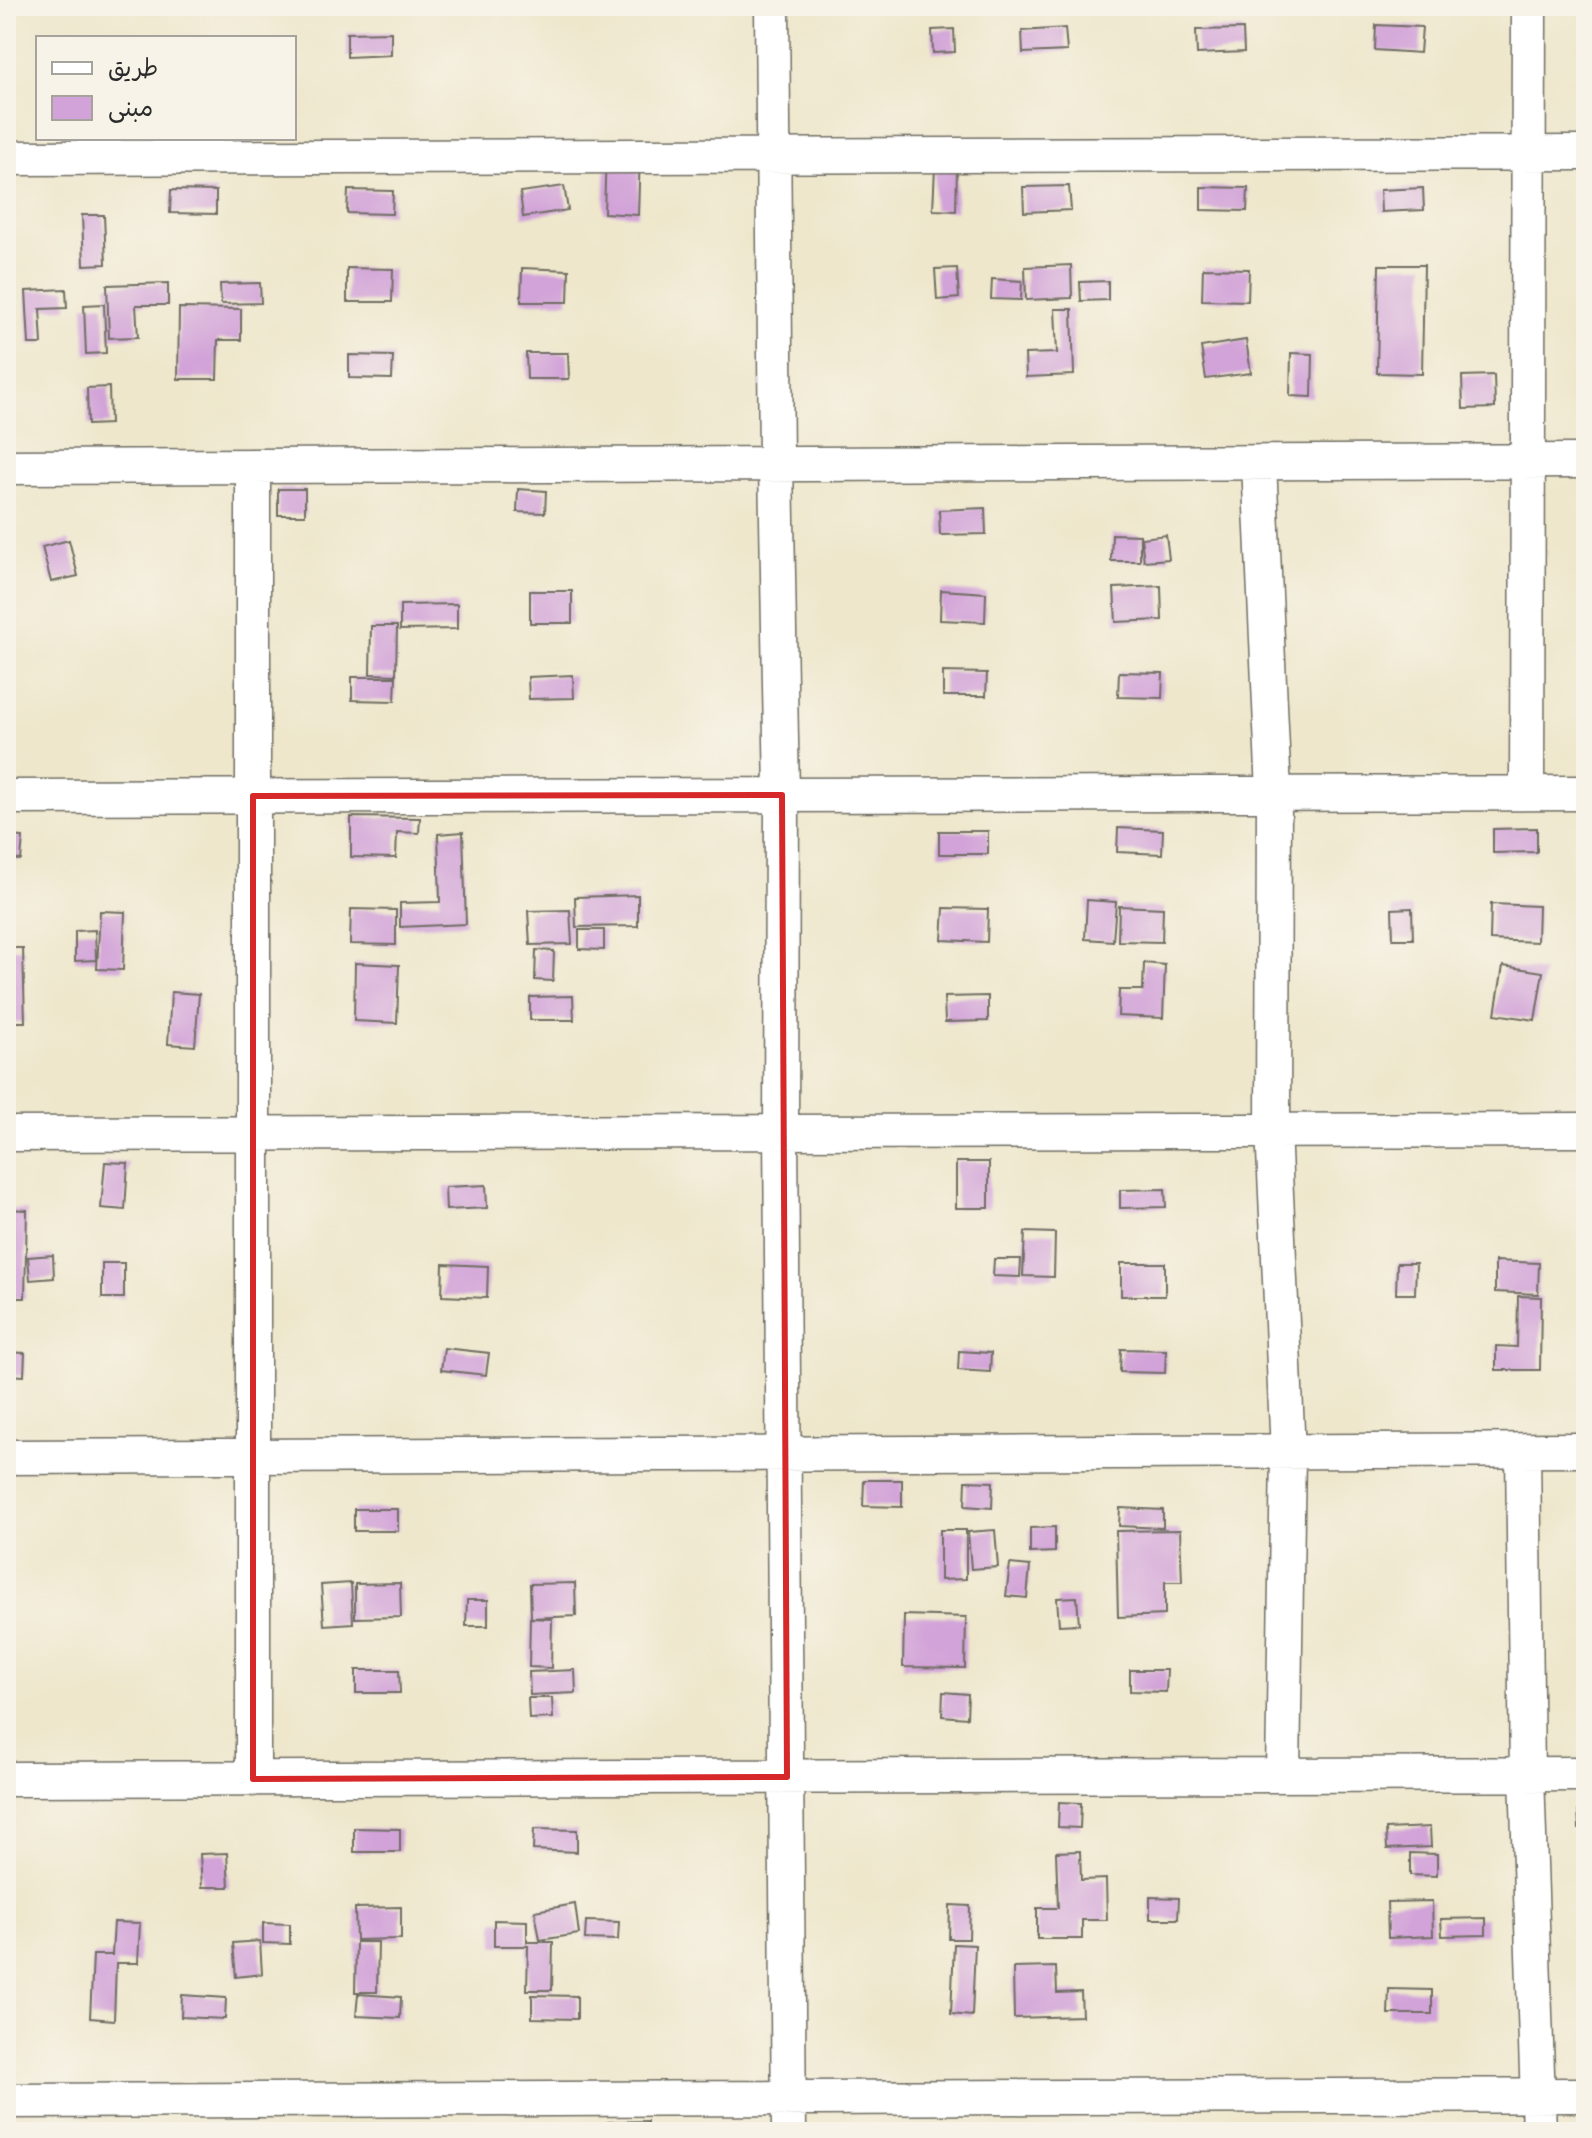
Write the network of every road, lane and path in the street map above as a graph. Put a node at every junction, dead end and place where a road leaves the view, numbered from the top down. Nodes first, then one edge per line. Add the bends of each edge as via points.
1 (772, 6) edge
2 (1529, 6) edge
3 (1528, 153) junction
4 (1586, 153) edge
5 (774, 155) junction
6 (6, 158) edge
7 (1586, 461) edge
8 (1528, 462) junction
9 (1259, 463) junction
10 (776, 464) junction
11 (253, 466) junction
12 (6, 467) edge
13 (1274, 793) junction
14 (1527, 793) junction
15 (1586, 793) edge
16 (782, 795) junction
17 (253, 796) junction
18 (6, 797) edge
19 (1273, 1130) junction
20 (1586, 1130) edge
21 (781, 1132) junction
22 (253, 1133) junction
23 (6, 1134) edge
24 (1586, 1450) edge
25 (1523, 1451) junction
26 (1288, 1452) junction
27 (784, 1454) junction
28 (253, 1456) junction
29 (6, 1457) edge
30 (1586, 1774) edge
31 (1283, 1775) junction
32 (1527, 1775) junction
33 (787, 1777) junction
34 (6, 1779) edge
35 (253, 1779) junction
36 (1538, 2095) junction
37 (1586, 2095) edge
38 (789, 2098) junction
39 (6, 2101) edge
40 (789, 2132) edge
41 (1539, 2132) edge

1 - 5 street
2 - 3 street
3 - 4 street
3 - 5 street
3 - 8 street
5 - 6 street
5 - 10 street
7 - 8 street
8 - 9 street
8 - 14 street
9 - 10 street
9 - 13 street
10 - 11 street
10 - 16 street
11 - 12 street
11 - 17 street
13 - 14 street
13 - 16 street
13 - 19 street
14 - 15 street
16 - 17 street
16 - 21 street
17 - 18 street
17 - 22 street
19 - 20 street
19 - 21 street
19 - 26 street
21 - 22 street
21 - 27 street
22 - 23 street
22 - 28 street
24 - 25 street
25 - 26 street
25 - 32 street
26 - 27 street
26 - 31 street
27 - 28 street
27 - 33 street
28 - 29 street
28 - 35 street
30 - 32 street
31 - 32 street
31 - 33 street
32 - 36 street
33 - 35 street
33 - 38 street
34 - 35 street
36 - 37 street
36 - 38 street
36 - 41 street
38 - 39 street
38 - 40 street

